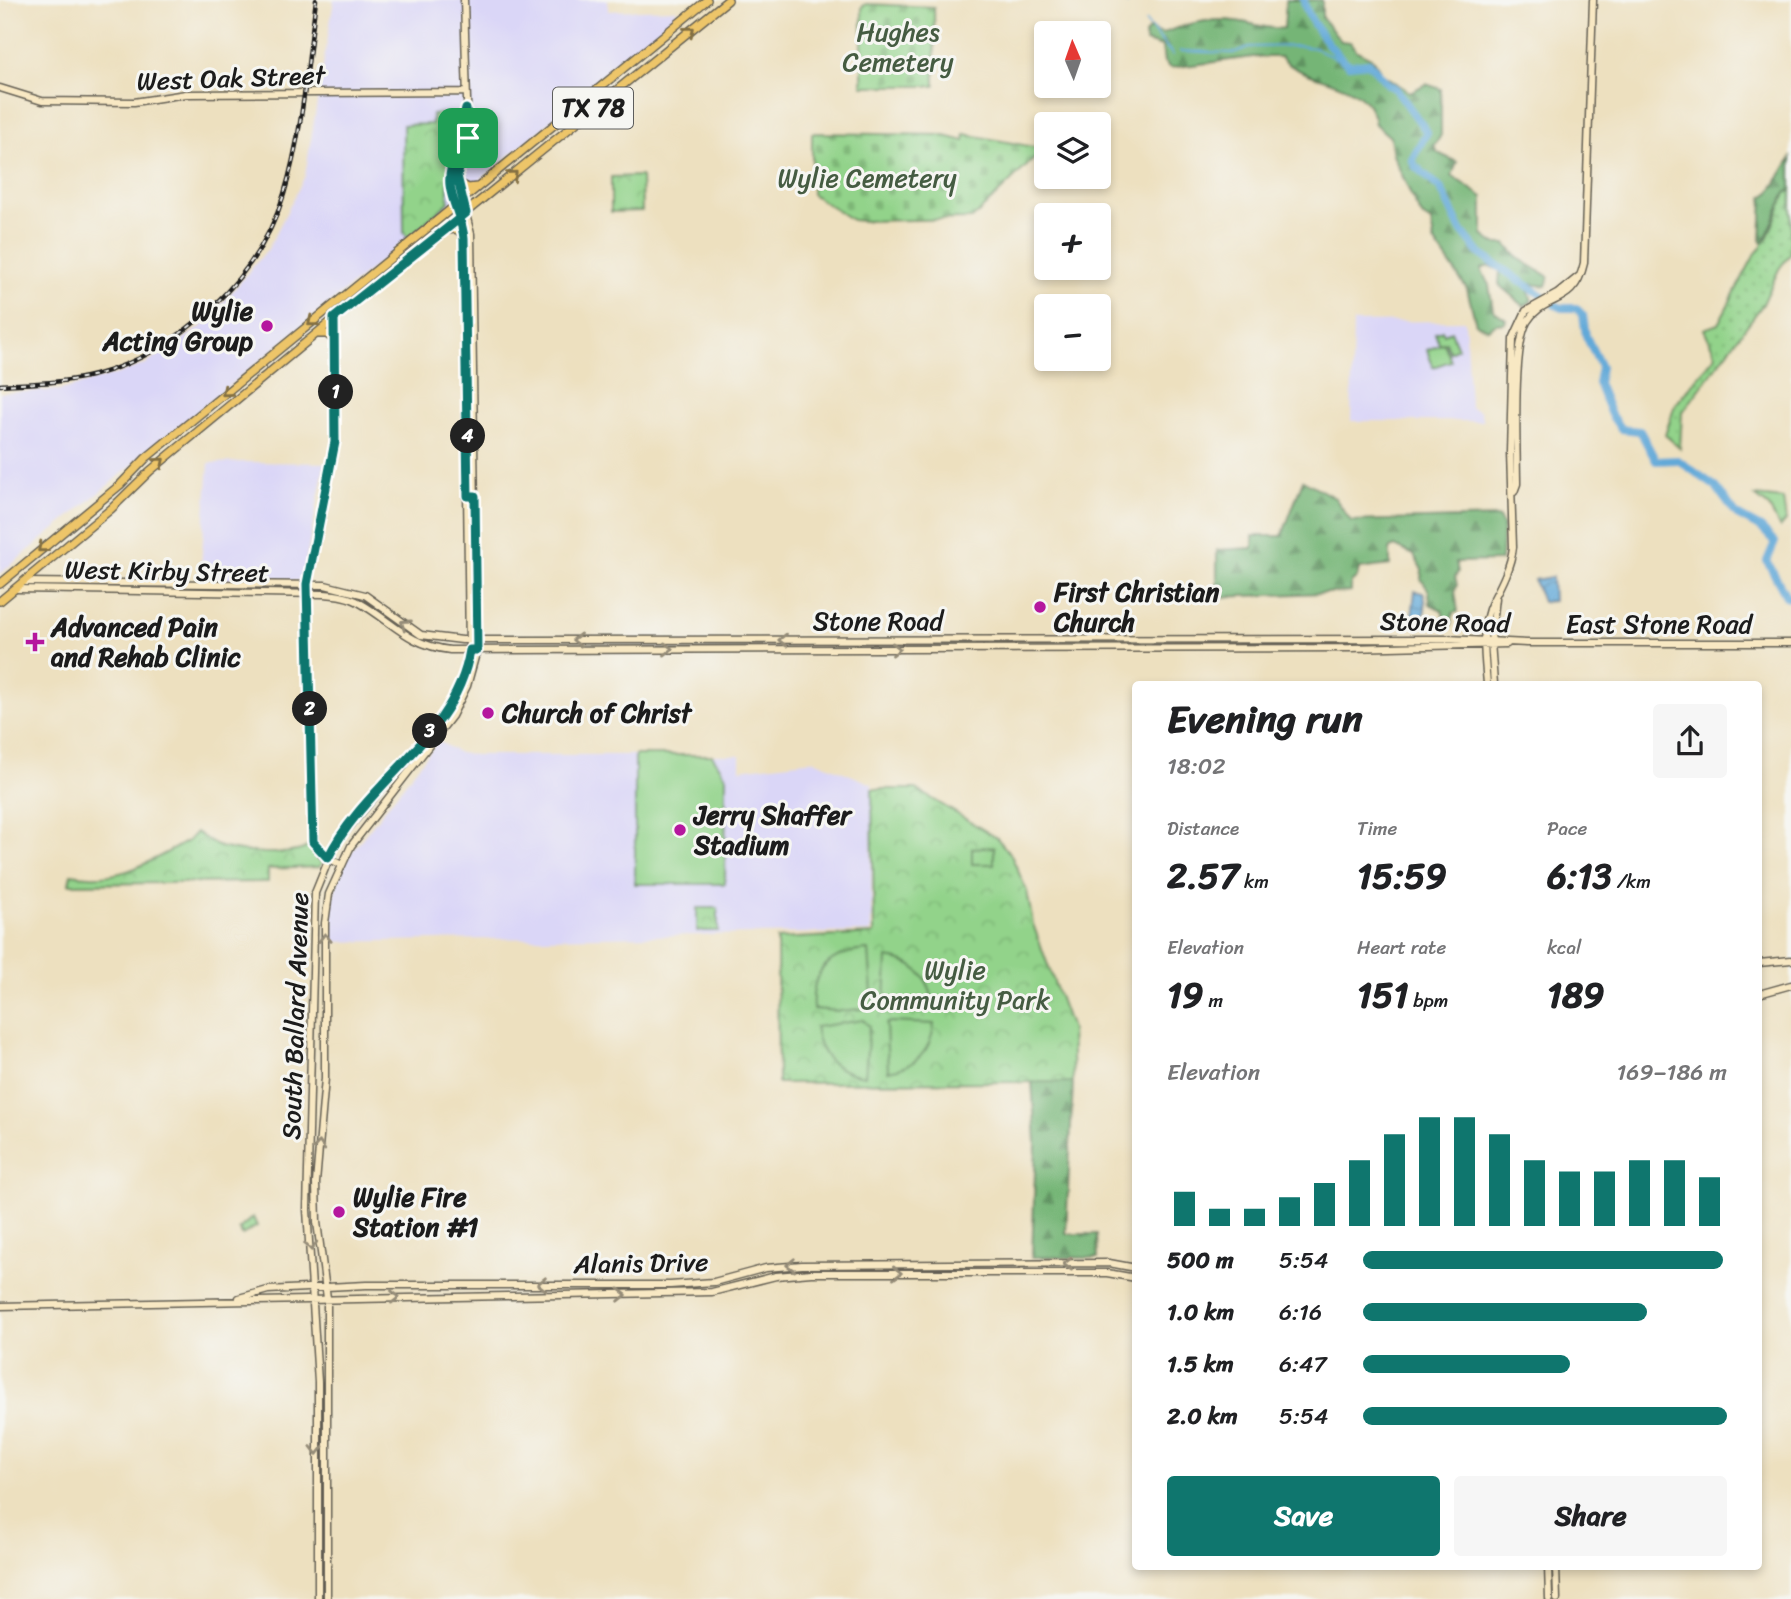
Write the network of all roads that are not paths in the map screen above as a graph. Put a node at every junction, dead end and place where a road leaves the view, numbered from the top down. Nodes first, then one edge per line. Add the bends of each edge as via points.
1 (464, 0) edge
2 (708, 0) edge
3 (728, 0) edge
4 (1593, 0) edge
5 (0, 89) edge
6 (465, 92) junction
7 (466, 109) junction
8 (457, 182) junction
9 (478, 187) junction
10 (458, 203) junction
11 (463, 215) junction
12 (445, 230) junction
13 (464, 236) junction
14 (1580, 275) junction
15 (334, 318) junction
16 (315, 334) junction
17 (334, 340) junction
18 (1514, 492) junction
19 (472, 496) junction
20 (103, 499) junction
21 (111, 509) junction
22 (34, 572) junction
23 (24, 582) junction
24 (1, 583) edge
25 (36, 583) junction
26 (307, 584) junction
27 (17, 589) junction
28 (309, 593) junction
29 (0, 601) edge
30 (474, 640) junction
31 (1791, 642) edge
32 (1488, 643) junction
33 (1527, 643) joint
34 (1266, 644) junction
35 (474, 650) junction
36 (1487, 681) edge
37 (1494, 681) edge
38 (328, 858) junction
39 (341, 864) junction
40 (1791, 960) edge
41 (1762, 963) edge
42 (1791, 985) edge
43 (1762, 993) edge
44 (1132, 1267) edge
45 (1132, 1277) edge
46 (326, 1287) junction
47 (315, 1288) junction
48 (315, 1298) junction
49 (327, 1298) junction
50 (230, 1300) junction
51 (0, 1307) edge
52 (1548, 1570) edge
53 (1556, 1570) edge
54 (318, 1599) edge
55 (327, 1599) edge
56 (1549, 1599) edge
57 (1557, 1599) edge

1 - 6 main road, South Ballard Avenue
2 - 9 main road, TX 78
11 -> 3 main road, TX 78
4 - 14 main road via 1585,258
5 - 6 main road, West Oak Street via 42,101 134,102 186,94
6 - 7 main road, South Ballard Avenue
7 - 8 main road, South Ballard Avenue via 468,133
7 - 10 main road, South Ballard Avenue via 450,174
8 - 9 main road
8 - 10 main road, South Ballard Avenue
9 - 10 main road, TX 78
10 - 11 main road, South Ballard Avenue
10 -> 20 main road, TX 78 via 146,457
11 - 12 main road, TX 78
11 - 13 main road, South Ballard Avenue
11 - 19 main road, South Ballard Avenue via 471,234
12 - 13 main road via 457,229
12 - 15 main road, TX 78
13 - 19 main road, South Ballard Avenue
14 - 18 main road via 1567,295 1532,314 1520,338
14 - 18 main road via 1560,293 1526,312 1517,327 1510,452
15 - 16 main road, TX 78
15 - 17 main road
16 - 17 main road via 327,334
21 -> 16 main road, TX 78
17 - 26 main road via 335,442
18 - 32 main road via 1512,559 1496,598
19 - 30 main road, South Ballard Avenue
20 - 21 main road
20 -> 24 main road, TX 78
21 - 22 main road, TX 78
22 - 23 main road, TX 78
22 - 25 main road
23 - 24 main road
23 - 25 main road, West Kirby Street
23 - 27 main road, TX 78
24 - 27 main road
25 - 26 main road, West Kirby Street
26 - 28 main road
30 -> 26 main road, West Kirby Street via 421,635 365,595
27 - 28 main road, West Kirby Street
27 - 29 main road, TX 78
28 - 35 main road, West Kirby Street via 358,601 421,643
28 - 38 main road via 313,842
34 -> 30 main road, Stone Road
30 - 35 main road, South Ballard Avenue
31 - 33 main road, East Stone Road
32 - 33 main road, Stone Road
32 - 34 main road, Stone Road
32 - 36 main road
32 - 37 main road
35 -> 34 main road, Stone Road
35 - 38 main road, South Ballard Avenue via 445,713 350,824
35 - 39 main road, South Ballard Avenue via 467,687 452,716
38 - 39 main road
38 -> 47 main road, South Ballard Avenue via 315,893 313,922 307,1210
46 -> 39 main road, South Ballard Avenue via 316,1182 325,1078 325,923 329,894
40 - 41 main road
42 - 43 main road
44 -> 46 main road, Alanis Drive via 802,1265 766,1268 714,1282 670,1285
49 -> 45 main road, Alanis Drive via 712,1292 776,1276 811,1273 1107,1273
46 - 47 main road, Alanis Drive
46 - 49 main road, South Ballard Avenue
47 - 48 main road, South Ballard Avenue
47 - 50 main road, Alanis Drive via 268,1290
48 - 49 main road, Alanis Drive
48 - 50 main road, Alanis Drive
48 -> 54 main road, South Ballard Avenue
49 - 55 main road, South Ballard Avenue
50 - 51 main road, Alanis Drive
52 - 56 main road
53 - 57 main road

